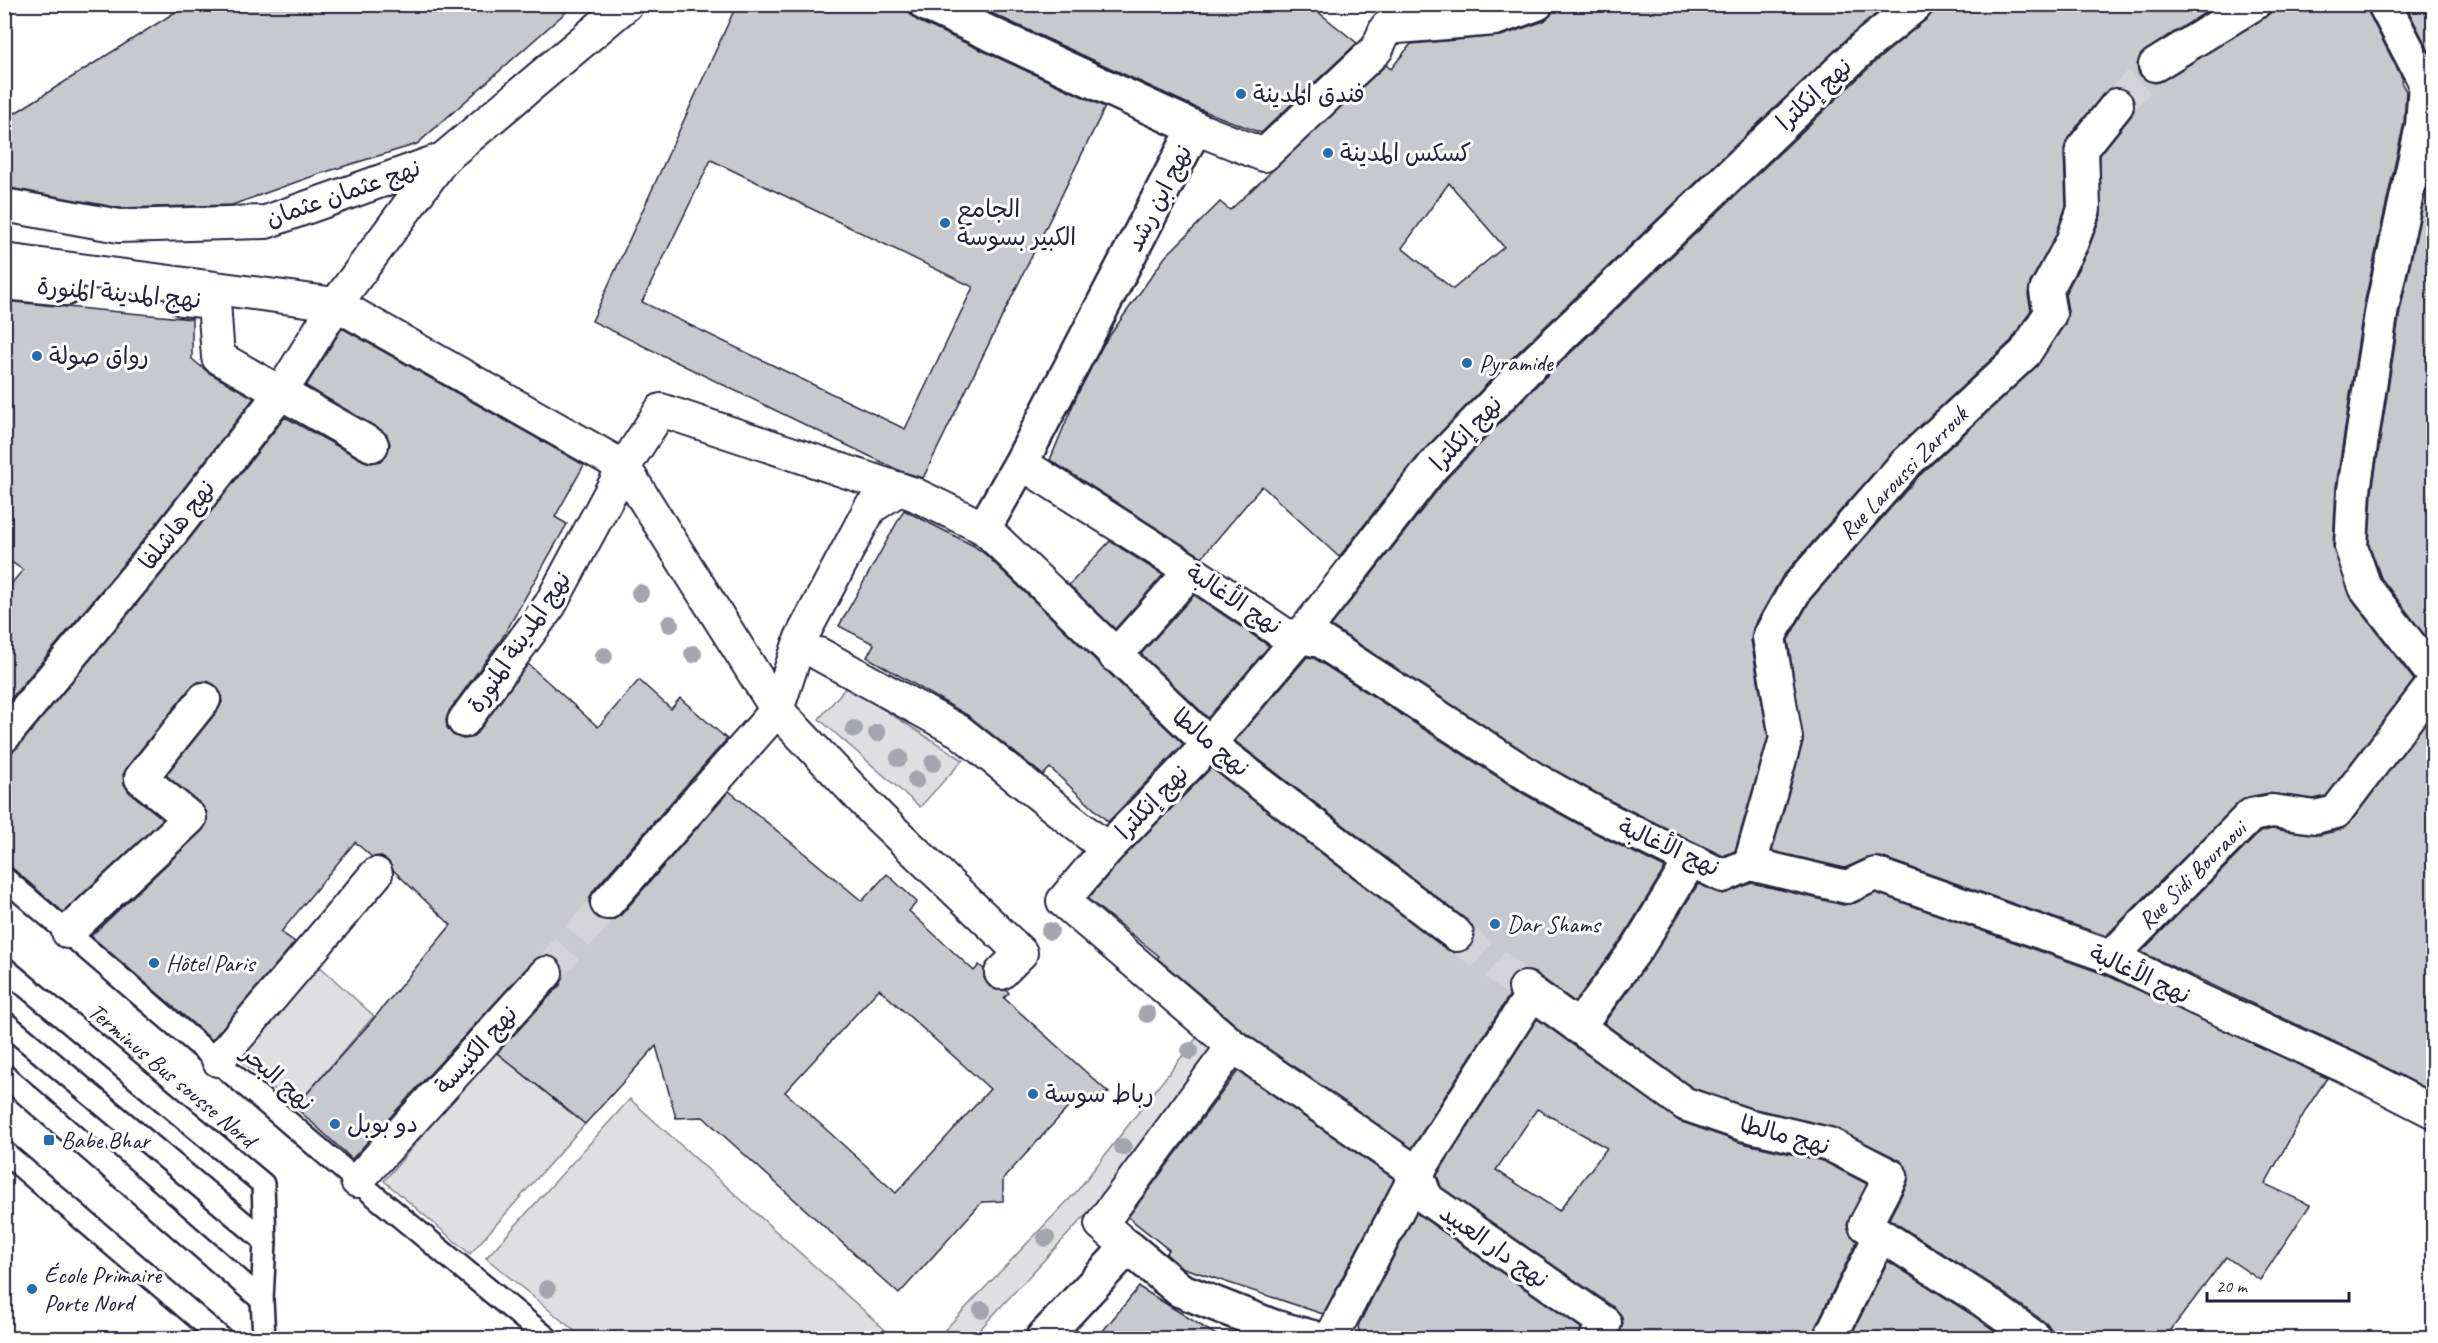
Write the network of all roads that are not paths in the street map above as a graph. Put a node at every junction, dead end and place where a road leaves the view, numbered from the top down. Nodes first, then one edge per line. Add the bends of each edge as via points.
1 (627, 4) edge
2 (926, 4) edge
3 (1537, 4) edge
4 (1917, 4) edge
5 (2254, 4) edge
6 (2384, 4) edge
7 (1389, 16) edge
8 (2155, 65) tunnel mouth
9 (2431, 82) edge
10 (2117, 105) tunnel mouth
11 (1194, 128) junction
12 (443, 159) junction
13 (4, 204) edge
14 (4, 260) edge
15 (4, 283) edge
16 (336, 304) junction
17 (280, 394) junction
18 (372, 446) dead end
19 (1021, 463) junction
20 (624, 467) junction
21 (899, 489) junction
22 (984, 528) junction
23 (1191, 571) junction
24 (1300, 637) junction
25 (819, 654) dead end
26 (1115, 656) junction
27 (2433, 676) edge
28 (2433, 683) edge
29 (204, 699) dead end
30 (777, 710) junction
31 (464, 721) dead end
32 (4, 736) edge
33 (1209, 744) junction
34 (1107, 849) junction
35 (1691, 860) junction
36 (1750, 864) junction
37 (376, 874) dead end
38 (4, 878) edge
39 (607, 903) tunnel mouth
40 (68, 932) junction
41 (1457, 935) tunnel mouth
42 (2111, 957) junction
43 (4, 968) edge
44 (546, 973) tunnel mouth
45 (1001, 973) dead end
46 (4, 1022) edge
47 (1578, 1027) junction
48 (1233, 1046) junction
49 (218, 1060) junction
50 (4, 1075) edge
51 (2433, 1112) edge
52 (4, 1152) edge
53 (1417, 1173) junction
54 (357, 1181) junction
55 (1880, 1236) junction
56 (265, 1241) junction
57 (1128, 1247) junction
58 (262, 1300) junction
59 (221, 1338) edge
60 (264, 1338) edge
61 (547, 1338) edge
62 (1043, 1338) edge
63 (1314, 1338) edge
64 (1331, 1338) edge
65 (1596, 1338) edge
66 (1830, 1338) edge
67 (2035, 1338) edge

1 - 12 street, نهج عثمان عثمان
2 - 11 street, نهج ابن رشد
3 - 7 street via 1495,18
4 - 24 street, نهج إنكلترا via 1864,47 1524,372 1433,466
5 - 8 street
6 - 9 street
7 - 11 street via 1377,49 1264,155
9 - 27 street via 2382,308 2354,490 2351,547 2365,587
10 - 36 street, Rue Laroussi Zarrouk via 2082,148 2084,209 2046,291 2050,314 2025,353 1905,464 1796,589 1769,637 1786,738
11 - 19 street, نهج ابن رشد
12 - 13 street, نهج عثمان عثمان via 266,222 119,226
12 - 16 street, نهج هاشلفا
14 - 16 street
15 - 17 street, نهج المدينة المنورة via 214,302 218,357
16 - 17 street, نهج هاشلفا
16 - 20 street
17 - 18 street
17 - 32 street, نهج هاشلفا via 159,549
19 - 22 street, نهج ابن رشد
19 - 23 street, نهج الأغالبة
20 - 21 street, نهج المدينة المنورة via 661,410
20 - 30 street
20 - 31 street, نهج المدينة المنورة via 550,605
21 - 22 street, نهج مالطا
21 - 30 street via 870,508 801,638
22 - 26 street, نهج مالطا
23 - 24 street, نهج الأغالبة via 1284,634
23 - 26 street
24 - 33 street, نهج إنكلترا
24 - 35 street, نهج الأغالبة via 1321,641 1533,778
25 - 34 street via 959,730
26 - 33 street, نهج مالطا
28 - 42 street, Rue Sidi Bouraoui via 2336,812 2315,817 2272,811 2251,815
29 - 40 street via 141,778 190,818
30 - 39 street
30 - 45 street via 879,817 1021,953
33 - 34 street, نهج إنكلترا
33 - 41 street, نهج مالطا
34 - 48 street, نهج إنكلترا via 1063,902
35 - 36 street, نهج الأغالبة via 1723,876
35 - 47 street via 1638,947
36 - 42 street, نهج الأغالبة via 1847,887 1875,874
37 - 49 street
38 - 40 lane, نهج البحر
40 - 49 lane, نهج البحر
42 - 51 street, نهج الأغالبة
43 - 56 lane, Terminus Bus sousse Nord via 263,1184
44 - 54 street, نهج الكنيسة
46 - 56 lane
47 - 53 street, نهج مالطا via 1528,991
47 - 55 street, نهج مالطا via 1685,1104 1746,1125 1829,1144 1891,1176 1864,1225
48 - 53 street
48 - 57 street via 1101,1224
49 - 54 lane, نهج البحر
50 - 58 lane
52 - 59 lane
53 - 64 street
53 - 65 street, نهج دار العبيد via 1426,1198 1605,1323
54 - 61 lane, نهج البحر
55 - 66 street
55 - 67 street, نهج مالطا
56 - 58 lane, Terminus Bus sousse Nord
57 - 62 street
57 - 63 street via 1180,1290 1274,1327
58 - 60 lane, Terminus Bus sousse Nord

